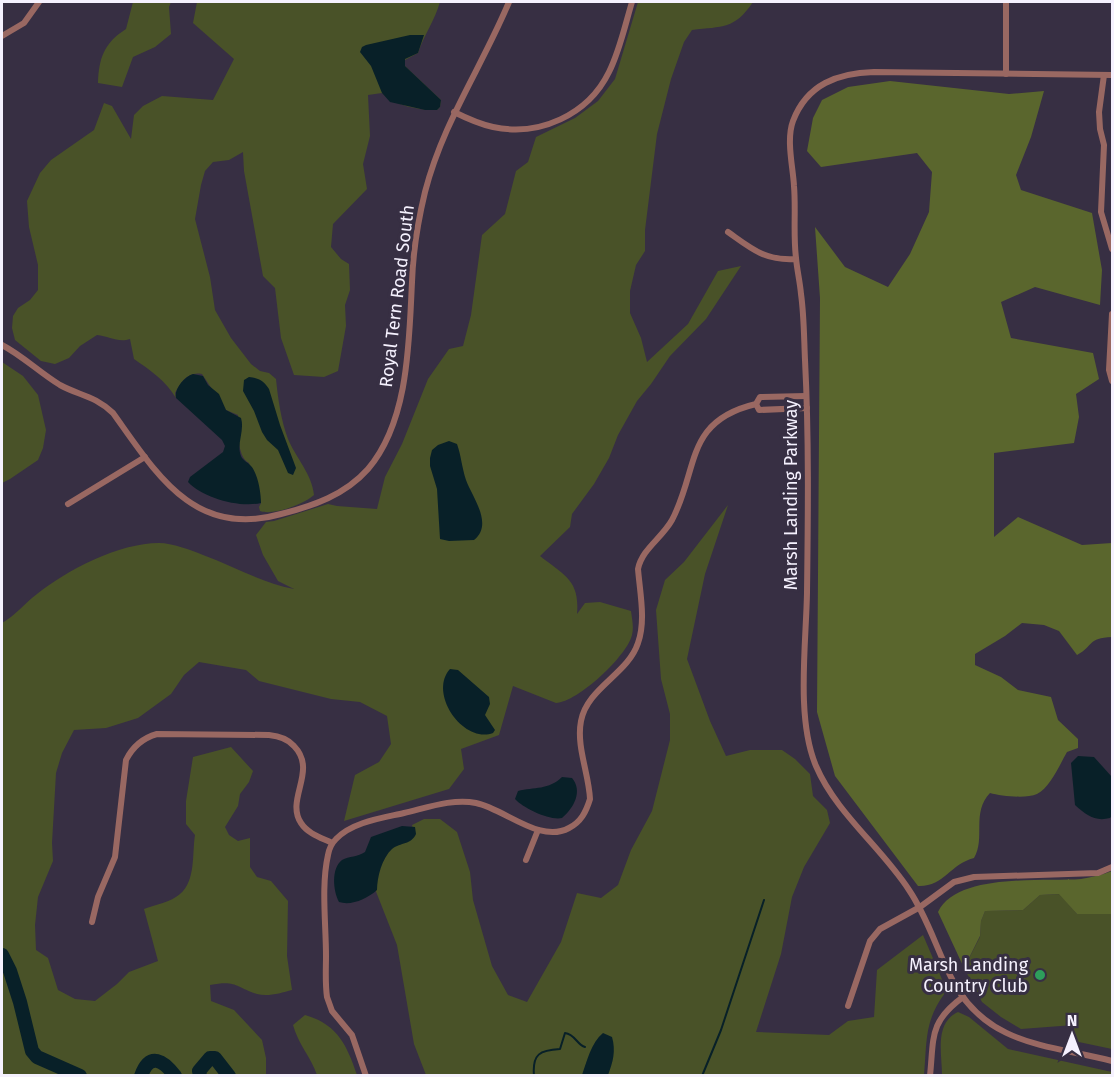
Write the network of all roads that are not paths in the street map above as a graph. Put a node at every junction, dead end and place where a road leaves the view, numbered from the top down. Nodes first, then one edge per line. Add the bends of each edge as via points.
1 (39, 2) edge
2 (509, 2) edge
3 (632, 2) edge
4 (1006, 2) edge
5 (2, 36) edge
6 (1006, 74) junction
7 (1104, 75) junction
8 (1113, 75) edge
9 (454, 112) junction
10 (728, 232) dead end
11 (1113, 249) edge
12 (796, 259) junction
13 (1113, 314) edge
14 (2, 345) edge
15 (1113, 381) edge
16 (806, 396) junction
17 (778, 397) junction
18 (756, 404) junction
19 (807, 408) junction
20 (778, 409) junction
21 (145, 457) junction
22 (68, 504) dead end
23 (538, 830) junction
24 (332, 843) junction
25 (526, 860) dead end
26 (1113, 867) edge
27 (920, 907) junction
28 (92, 922) dead end
29 (963, 997) junction
30 (848, 1006) dead end
31 (1113, 1061) edge
32 (366, 1076) edge
33 (930, 1076) edge

1 - 5 street via 28,20
2 - 9 street, Royal Tern Road South
3 - 9 street via 609,73 593,96 574,112 540,126 507,129 480,124
4 - 6 street
6 - 7 street, Marsh Landing Parkway
6 - 12 street, Marsh Landing Parkway via 860,72 835,77 816,89 800,107 791,126
7 - 8 street, Marsh Landing Parkway
7 - 11 street via 1099,112 1104,145 1101,212
9 - 21 street, Royal Tern Road South via 434,162 418,223 402,388 385,441 368,468 345,489 313,505 271,517 238,519 190,502 167,484
10 - 12 street via 767,257
12 - 16 street, Marsh Landing Parkway
13 - 15 street via 1109,370
14 - 21 street, Royal Tern Road South via 59,384 105,405
16 - 17 street
16 - 19 street, Marsh Landing Parkway
17 - 18 street via 760,398
17 - 20 street
18 - 20 street via 759,410
18 - 23 street via 729,412 704,434 676,512 640,562 642,624 638,646 591,700 580,722 590,790 587,808 579,821 566,830
19 - 20 street
19 - 27 street, Marsh Landing Parkway via 806,733 825,784
21 - 22 street
23 - 24 street via 485,805 461,802 380,819 348,830
23 - 25 street
24 - 28 street via 310,832 298,818 303,764 291,743 269,735 157,734 142,740 126,760 115,857
24 - 32 street via 326,886 327,997 332,1011 352,1035
26 - 27 street via 1098,873 974,877 954,882
27 - 29 street, Marsh Landing Parkway
27 - 30 street via 874,934
29 - 31 street, Marsh Landing Parkway via 986,1021 1012,1037
29 - 33 street via 944,1012 934,1030

